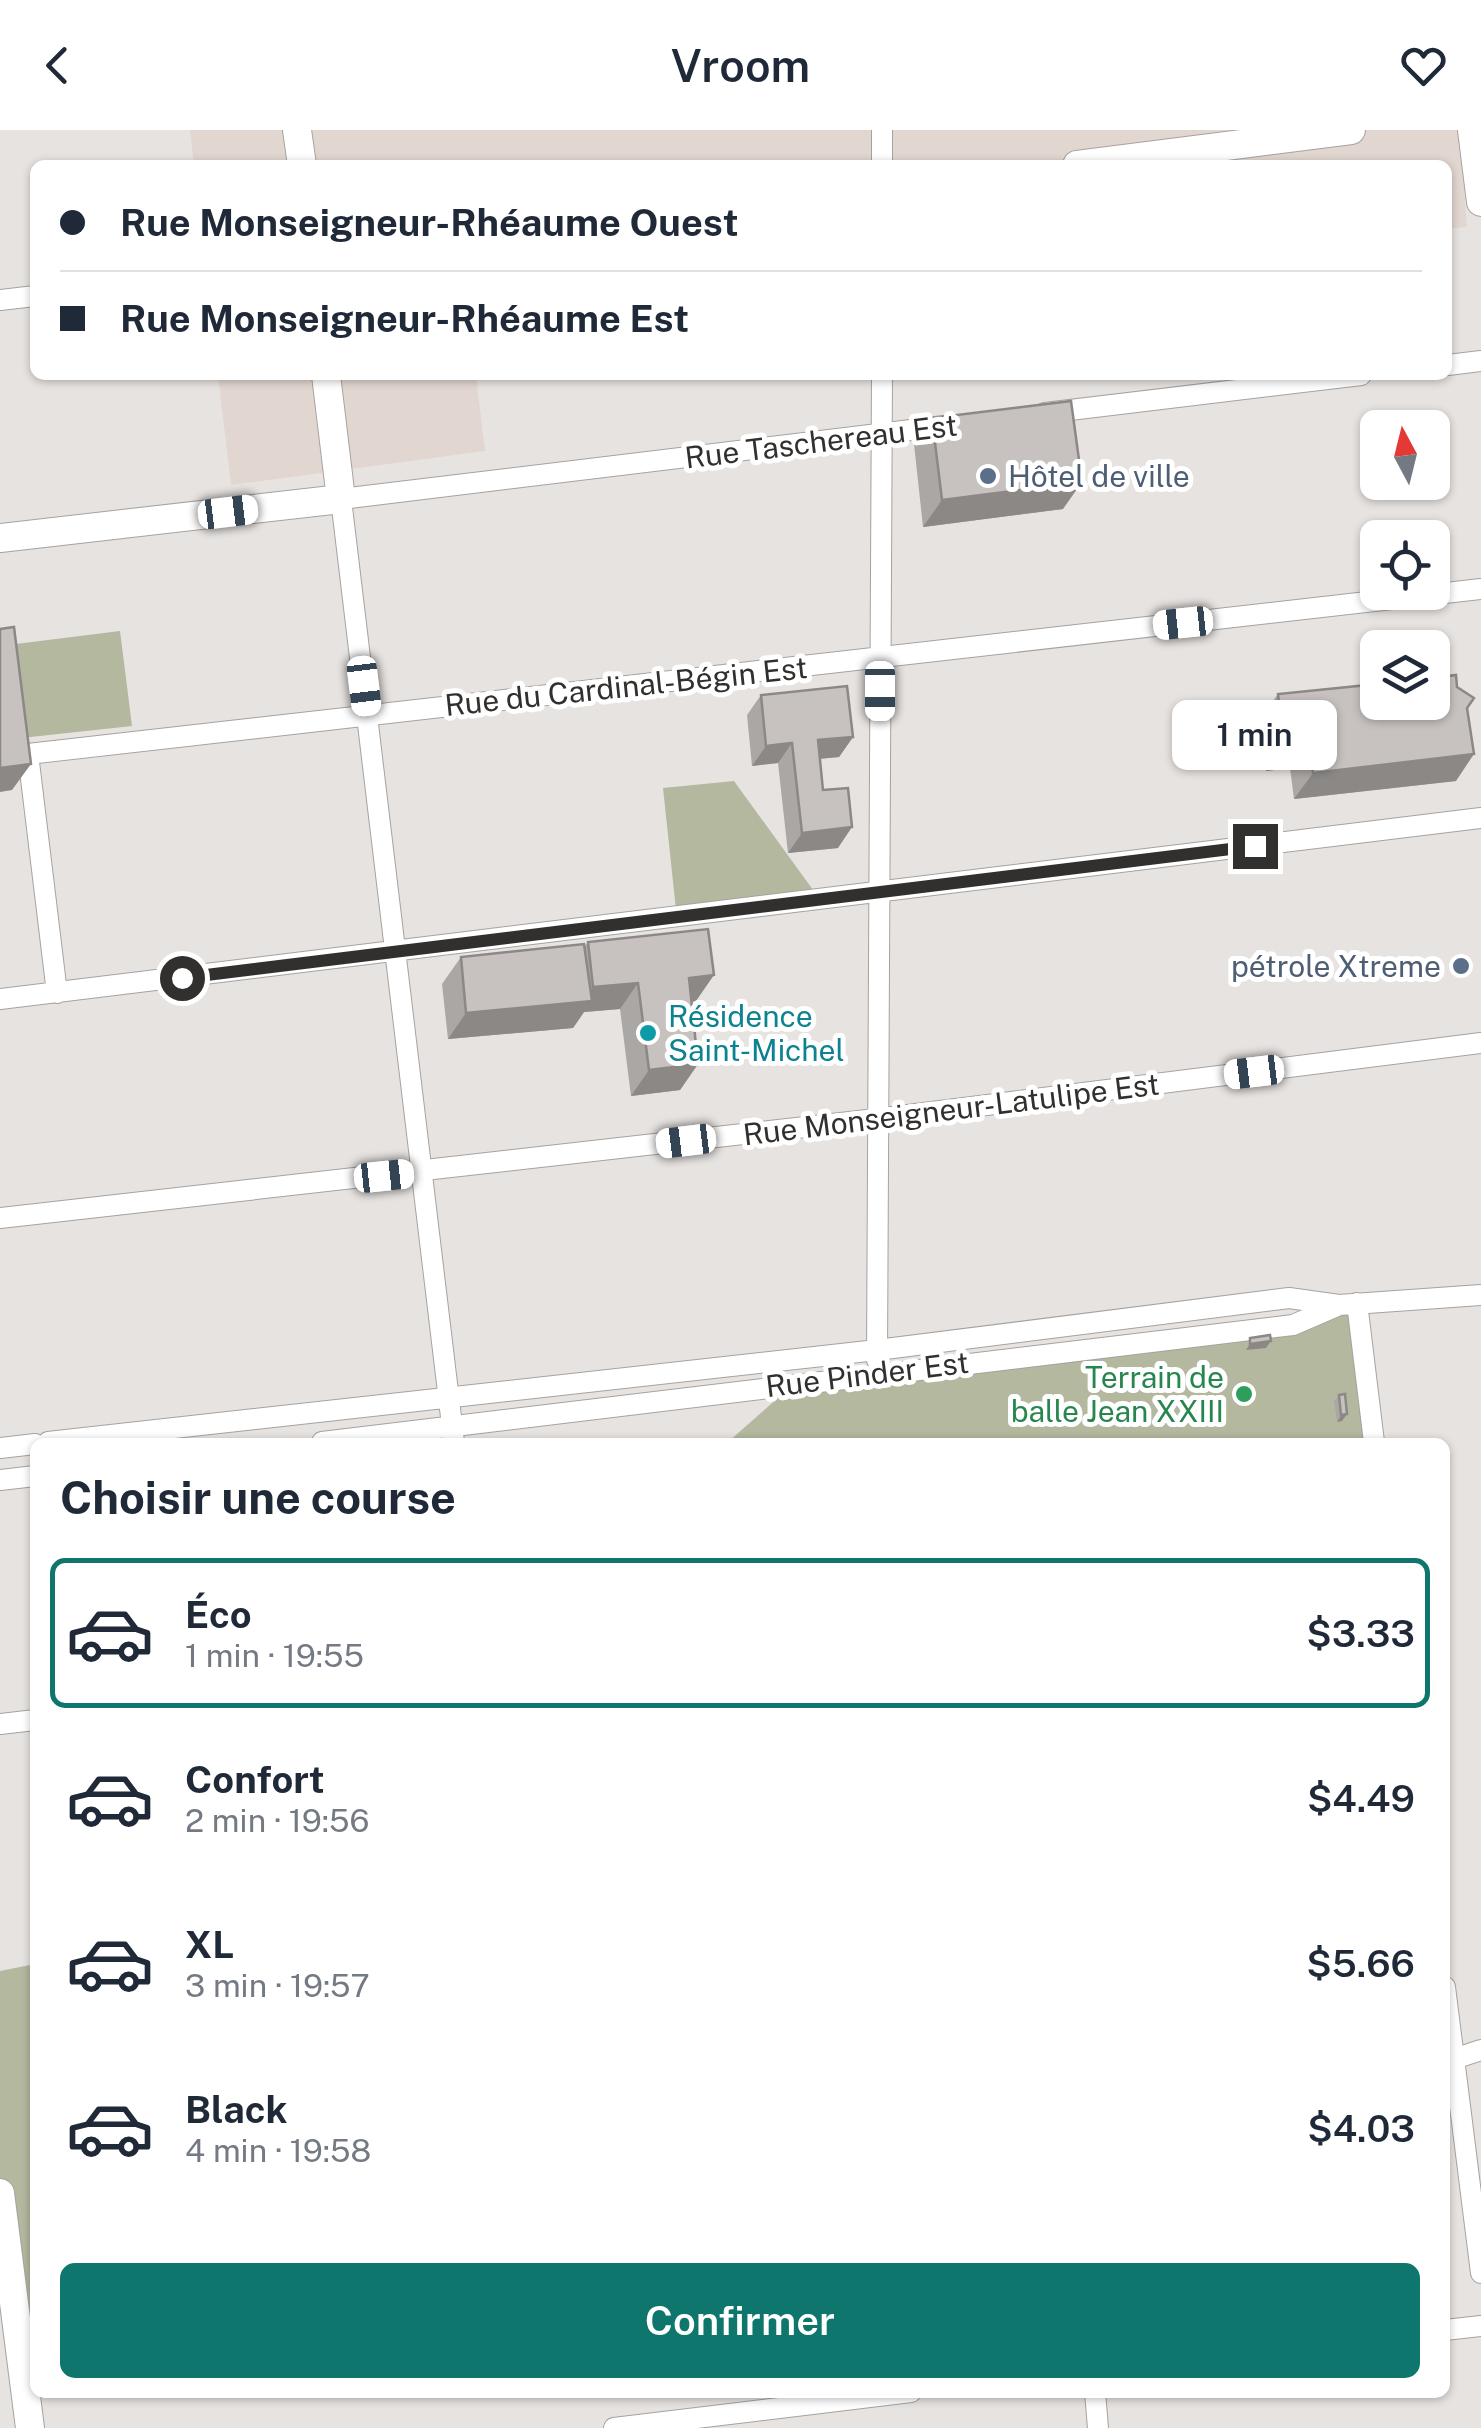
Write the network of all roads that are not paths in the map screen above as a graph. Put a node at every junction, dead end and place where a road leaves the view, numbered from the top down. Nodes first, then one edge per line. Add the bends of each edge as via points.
1 (297, 130) edge
2 (882, 130) edge
3 (1351, 130) edge
4 (1472, 130) edge
5 (301, 160) edge
6 (882, 160) edge
7 (1116, 160) edge
8 (1481, 202) edge
9 (30, 297) edge
10 (0, 300) edge
11 (1481, 360) edge
12 (1452, 364) edge
13 (327, 380) edge
14 (882, 380) edge
15 (1320, 380) edge
16 (1030, 415) edge
17 (975, 422) edge
18 (882, 434) junction
19 (341, 499) junction
20 (0, 538) edge
21 (1481, 589) edge
22 (880, 658) junction
23 (367, 716) junction
24 (1481, 818) edge
25 (878, 893) junction
26 (396, 954) junction
27 (57, 993) junction
28 (0, 1000) edge
29 (1481, 1043) edge
30 (876, 1119) junction
31 (421, 1172) junction
32 (0, 1218) edge
33 (1481, 1295) edge
34 (1348, 1304) junction
35 (878, 1350) junction
36 (877, 1372) junction
37 (448, 1398) junction
38 (453, 1435) edge
39 (84, 1438) edge
40 (397, 1438) edge
41 (1373, 1438) edge
42 (30, 1445) edge
43 (0, 1448) edge
44 (30, 1477) edge
45 (0, 1480) edge
46 (30, 1721) edge
47 (0, 1724) edge
48 (1481, 2050) edge
49 (1450, 2060) edge
50 (0, 2192) edge
51 (1481, 2272) edge
52 (1481, 2326) edge
53 (1450, 2329) edge
54 (862, 2398) edge
55 (1095, 2398) edge
56 (30, 2428) edge
57 (615, 2428) edge
58 (1098, 2428) edge

1 - 5 street
2 - 6 street
3 - 7 street
4 - 8 street
9 - 10 street
11 - 12 street
13 - 19 street
14 - 18 street
15 - 16 street
17 - 18 street, Rue Taschereau Est
18 - 19 street, Rue Taschereau Est
18 - 22 street
19 - 20 street
19 - 23 street
21 - 22 street, Rue du Cardinal-Bégin Est
22 - 23 street, Rue du Cardinal-Bégin Est
22 - 25 street
23 - 26 street
23 - 27 street, Rue du Cardinal-Bégin Est via 28,754
24 - 25 street
25 - 26 street
25 - 30 street
26 - 27 street
26 - 31 street
27 - 28 street
29 - 30 street, Rue Monseigneur-Latulipe Est
30 - 31 street, Rue Monseigneur-Latulipe Est
30 - 35 street
31 - 32 street, Rue Monseigneur-Latulipe Est
31 - 37 street
33 - 34 street, Rue Pinder Est
34 - 35 street, Rue Pinder Est via 1289,1298
34 - 36 street, Rue Pinder Est via 1293,1325
34 - 41 street
35 - 36 street
35 - 37 street, Rue Pinder Est
36 - 38 street, Rue Pinder Est
37 - 38 street
37 - 39 street, Rue Pinder Est
38 - 40 street, Rue Pinder Est
42 - 43 street
44 - 45 street
46 - 47 street
48 - 49 street
49 - 51 street
50 - 56 street
52 - 53 street
54 - 57 street
55 - 58 street

